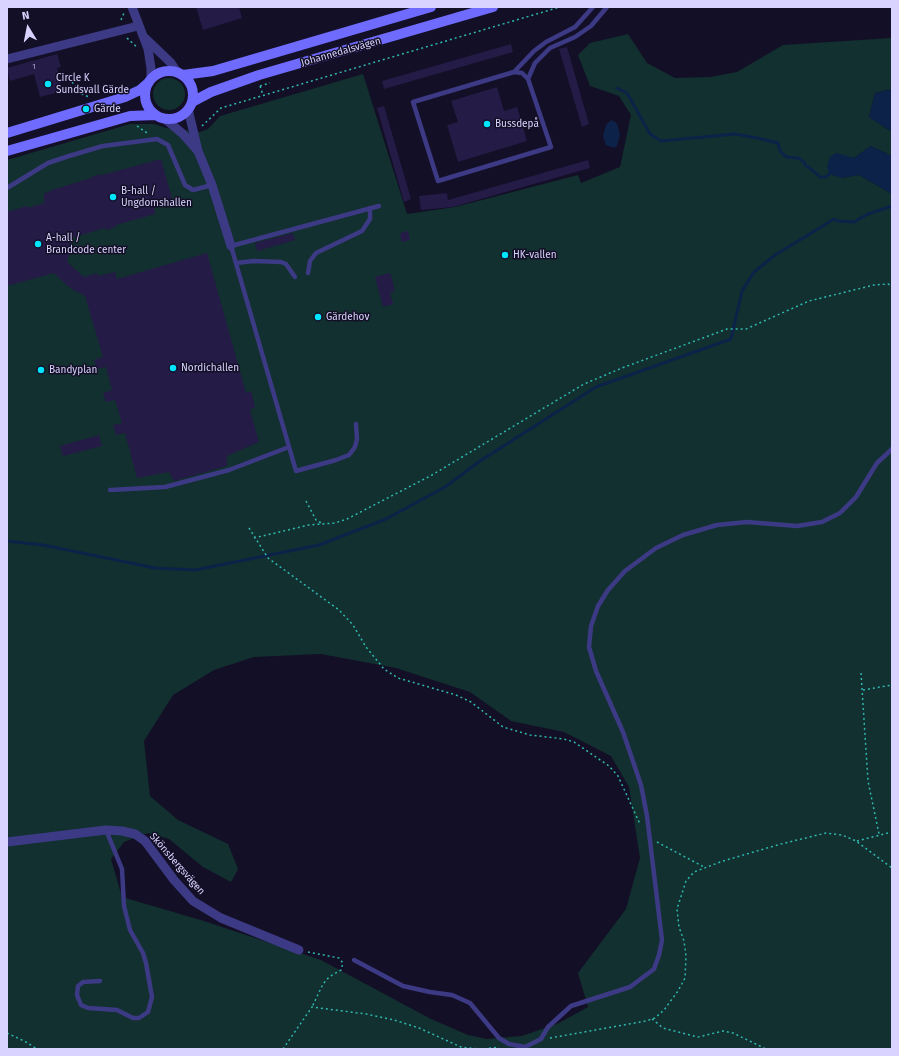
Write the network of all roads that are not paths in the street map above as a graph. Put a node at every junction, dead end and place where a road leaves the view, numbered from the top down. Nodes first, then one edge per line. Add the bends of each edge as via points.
1 (132, 7) edge
2 (431, 7) edge
3 (492, 7) edge
4 (594, 7) edge
5 (607, 7) edge
6 (138, 26) junction
7 (143, 35) junction
8 (7, 59) edge
9 (514, 72) junction
10 (180, 74) junction
11 (528, 79) junction
12 (150, 81) junction
13 (190, 106) junction
14 (160, 116) junction
15 (7, 132) edge
16 (7, 151) edge
17 (198, 151) junction
18 (212, 185) junction
19 (7, 188) edge
20 (379, 206) dead end
21 (370, 208) junction
22 (231, 246) junction
23 (236, 263) junction
24 (308, 273) dead end
25 (295, 277) dead end
26 (356, 424) dead end
27 (289, 447) junction
28 (892, 449) edge
29 (110, 490) dead end
30 (106, 830) junction
31 (7, 842) edge
32 (299, 950) road end
33 (354, 960) dead end
34 (100, 981) dead end

1 - 6 street
2 - 10 main road, Johannedalsvägen via 213,72
3 - 13 main road, Johannedalsvägen via 259,75 211,92
4 - 9 lane via 575,27 534,51
5 - 11 lane via 591,26 550,48 535,63
6 - 7 street
6 - 8 street
7 - 10 street
7 - 12 street via 151,59
9 - 11 lane via 522,73
9 - 11 lane via 413,102 438,181 551,147
10 - 12 main road via 163,72
10 - 13 main road via 192,86
12 - 14 main road via 145,92 146,102
12 - 15 main road via 140,90 125,97
13 - 14 main road via 178,117
13 - 17 street
14 - 16 main road via 130,116
14 - 17 street via 183,134
17 - 18 street
18 - 19 lane via 193,190 185,185 168,146 157,139 103,146 69,156 48,164
18 - 22 street
20 - 21 lane
21 - 22 lane
21 - 24 lane via 370,218 362,231 316,253 310,261
22 - 23 lane
23 - 25 lane via 281,262 286,264
23 - 27 lane
26 - 27 lane via 355,447 349,455 336,460 296,471
27 - 29 lane via 229,470 165,487
28 - 33 lane via 877,463 856,497 840,513 822,522 797,526 747,522 725,524 683,535 656,548 625,571 598,606 591,626 589,647 641,785 662,940 660,955 654,969 630,987 571,1006 548,1027 541,1039 526,1047 509,1044 499,1038 470,1003 452,995 403,986
30 - 31 street, Skönsbergsvägen
30 - 32 street, Skönsbergsvägen via 128,833 145,841 193,901 221,918
30 - 34 lane via 122,869 124,906 130,930 146,963 152,997 148,1012 133,1018 117,1010 88,1008 81,1005 77,995 78,986 83,982

